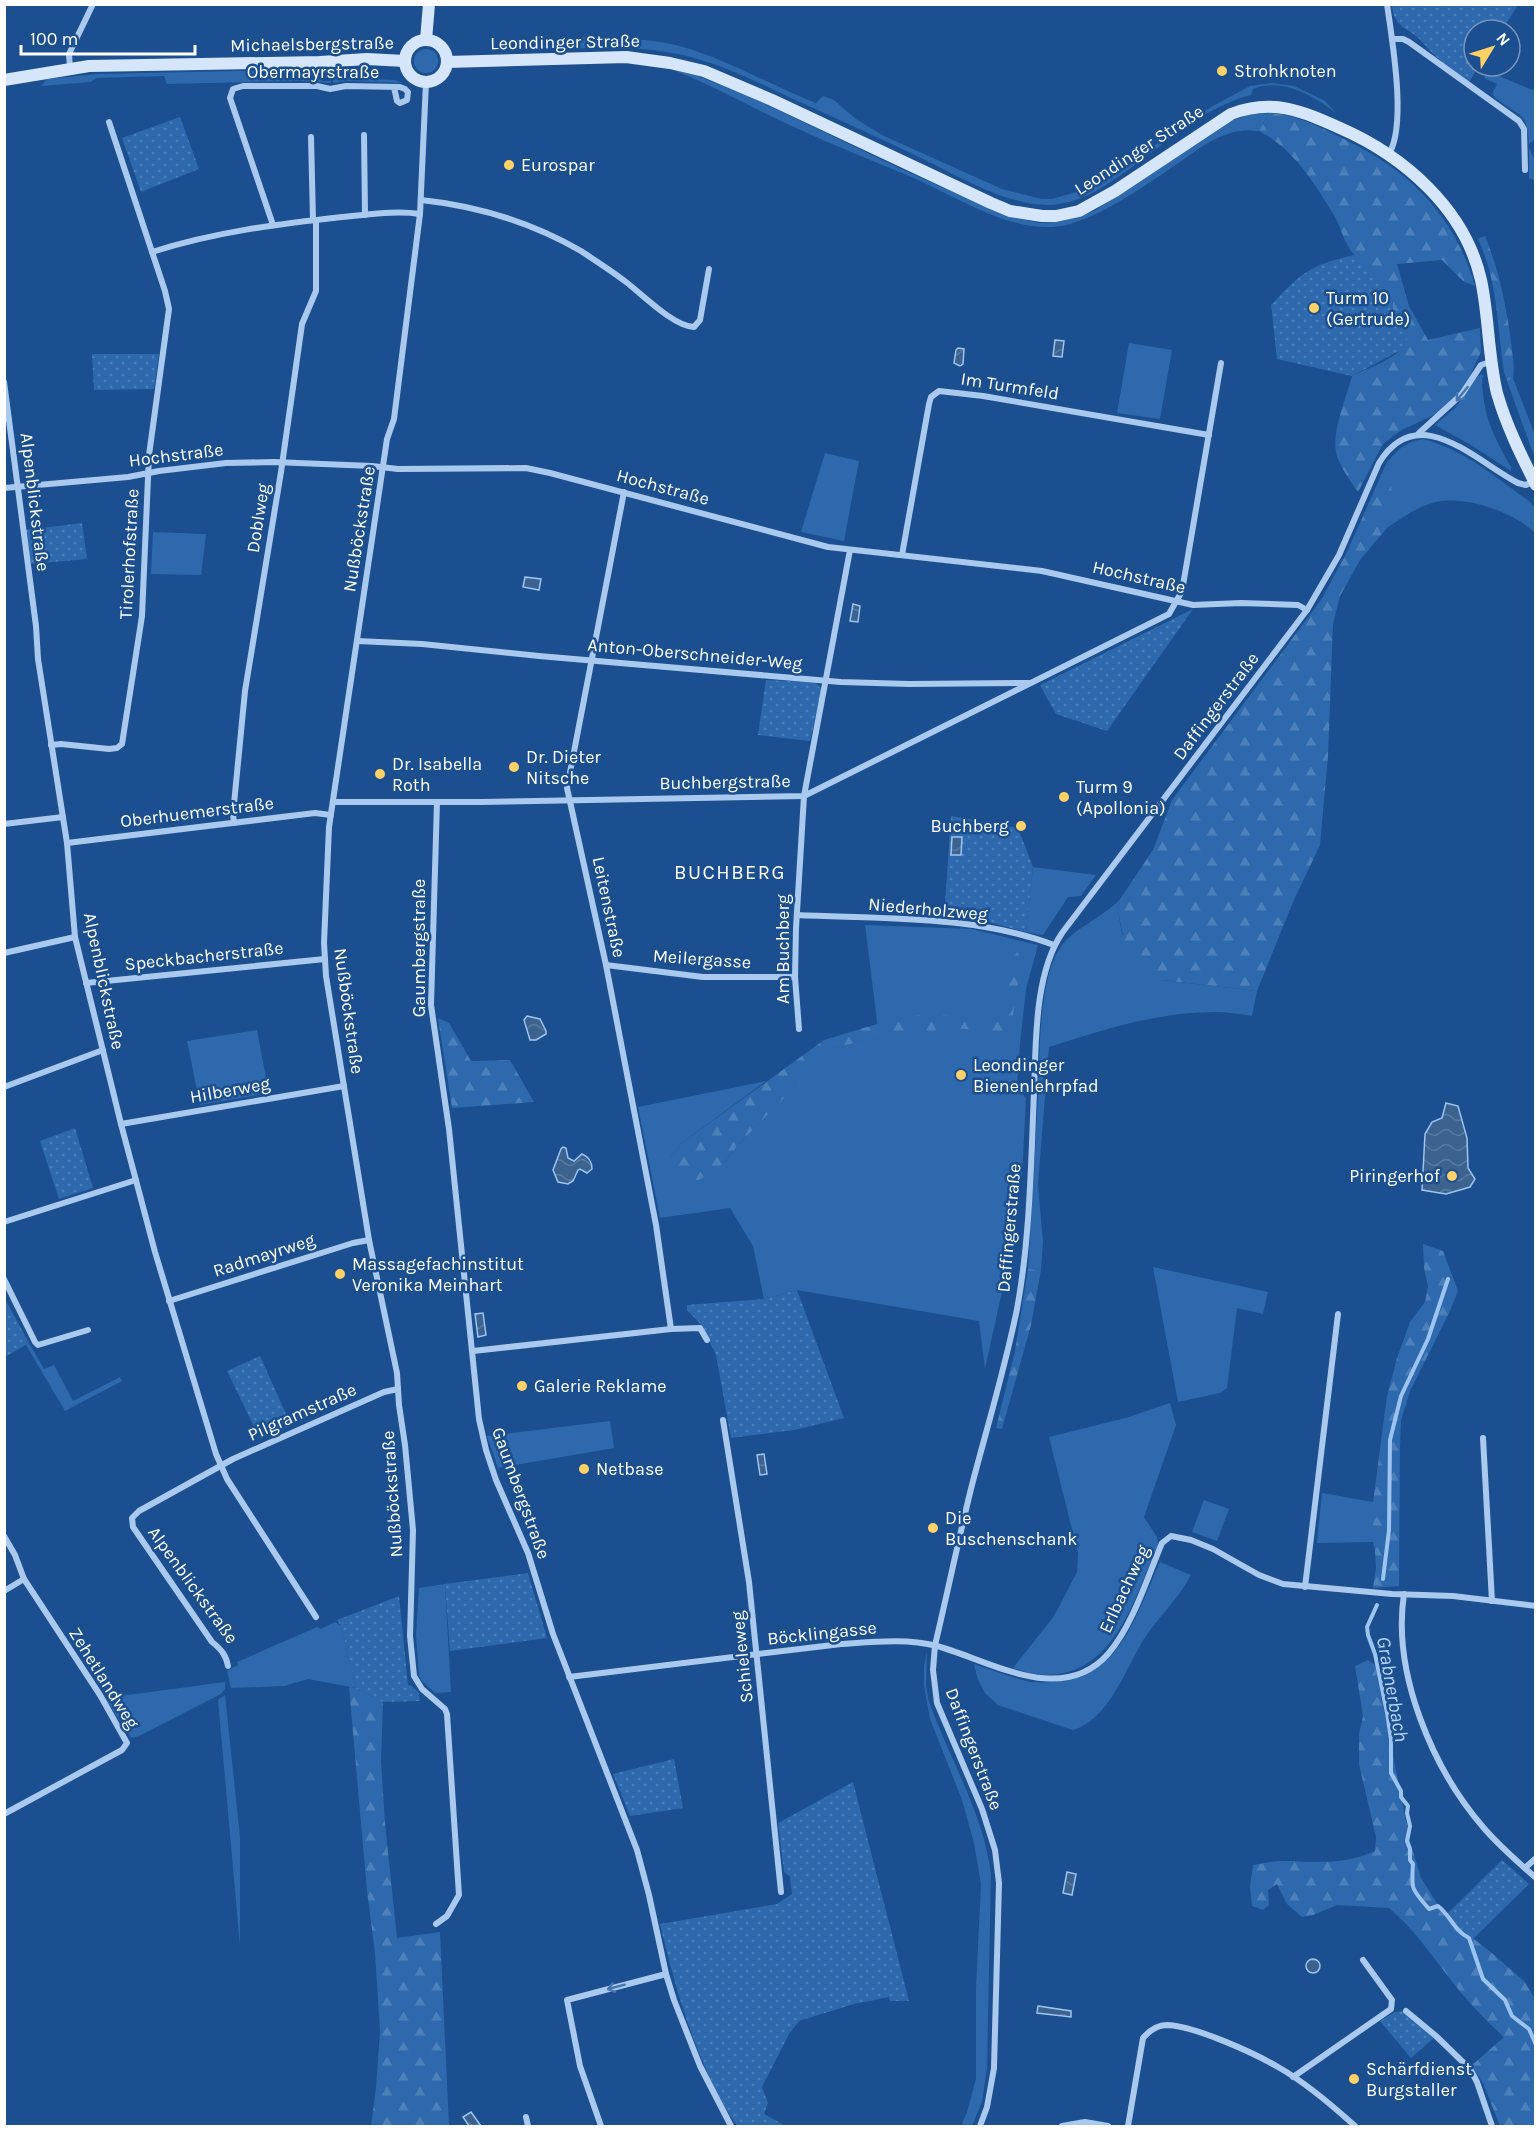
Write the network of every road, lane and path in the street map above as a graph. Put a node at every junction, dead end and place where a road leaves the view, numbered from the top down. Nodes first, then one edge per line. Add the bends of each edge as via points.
1 (93, 4) edge
2 (429, 4) edge
3 (1387, 4) edge
4 (1392, 39) junction
5 (426, 40) junction
6 (405, 61) junction
7 (447, 62) junction
8 (70, 68) junction
9 (4, 80) edge
10 (426, 82) junction
11 (393, 87) dead end
12 (109, 122) dead end
13 (364, 135) dead end
14 (311, 137) dead end
15 (1389, 154) junction
16 (1525, 170) dead end
17 (421, 200) junction
18 (420, 214) junction
19 (365, 215) junction
20 (315, 220) junction
21 (273, 225) junction
22 (152, 252) junction
23 (709, 269) dead end
24 (1493, 361) junction
25 (1221, 363) dead end
26 (4, 382) edge
27 (1418, 434) junction
28 (1209, 435) junction
29 (282, 463) junction
30 (383, 467) junction
31 (148, 473) junction
32 (1535, 483) edge
33 (17, 486) junction
34 (4, 488) edge
35 (624, 492) junction
36 (850, 550) junction
37 (902, 555) junction
38 (1176, 602) junction
39 (1307, 610) junction
40 (357, 641) junction
41 (592, 660) junction
42 (826, 680) junction
43 (1032, 683) junction
44 (51, 746) junction
45 (804, 796) junction
46 (570, 800) junction
47 (333, 802) junction
48 (437, 802) junction
49 (331, 815) junction
50 (63, 817) junction
51 (234, 823) junction
52 (4, 824) edge
53 (67, 843) junction
54 (797, 915) junction
55 (75, 937) junction
56 (1054, 945) junction
57 (4, 953) edge
58 (325, 959) junction
59 (606, 965) junction
60 (795, 977) junction
61 (86, 983) junction
62 (800, 1029) dead end
63 (103, 1050) junction
64 (344, 1086) junction
65 (4, 1087) edge
66 (121, 1124) junction
67 (136, 1180) junction
68 (4, 1222) edge
69 (369, 1240) junction
70 (4, 1279) edge
71 (169, 1301) junction
72 (1338, 1314) dead end
73 (670, 1329) junction
74 (88, 1330) dead end
75 (707, 1340) dead end
76 (473, 1351) junction
77 (398, 1389) junction
78 (723, 1420) dead end
79 (1483, 1438) dead end
80 (221, 1467) junction
81 (4, 1536) edge
82 (24, 1579) junction
83 (1305, 1587) junction
84 (4, 1591) edge
85 (1404, 1594) junction
86 (1492, 1601) junction
87 (1536, 1606) edge
88 (316, 1617) dead end
89 (935, 1645) junction
90 (757, 1654) junction
91 (228, 1666) dead end
92 (569, 1677) junction
93 (4, 1814) edge
94 (1536, 1858) edge
95 (1525, 1868) junction
96 (1536, 1878) edge
97 (781, 1892) dead end
98 (436, 1924) dead end
99 (1363, 1960) dead end
100 (666, 1974) junction
101 (1406, 2011) dead end
102 (1293, 2078) junction
103 (526, 2117) dead end
104 (528, 2127) edge
105 (601, 2127) edge
106 (730, 2127) edge
107 (980, 2127) edge
108 (1062, 2127) edge
109 (1107, 2127) edge
110 (1128, 2127) edge
111 (1354, 2127) edge
112 (1492, 2127) edge

1 - 8 street via 69,54
2 - 5 street
3 - 4 street
4 - 15 street via 1397,125
4 - 16 street via 1409,42 1519,121 1524,129
5 - 6 street via 411,45
5 - 7 street via 441,46
6 - 8 street, Michaelsbergstraße
6 - 10 street via 411,76
7 - 10 street via 440,77
7 - 15 street, Leondinger Straße via 626,57 704,71 991,203 1010,211 1042,216 1079,211 1102,200 1221,119 1244,109 1291,108 1354,134
8 - 9 street, Michaelsbergstraße
10 - 17 street, Nußböckstraße
11 - 21 street, Obermayrstraße via 233,89 230,98
12 - 22 street, Tirolerhofstraße
13 - 19 street
14 - 20 street
15 - 24 street, Leondinger Straße via 1431,190 1460,226 1481,278
17 - 18 street, Nußböckstraße
17 - 23 street via 492,212 553,236 611,270 688,327 694,327 700,320
18 - 19 street
18 - 30 street, Nußböckstraße via 394,419
19 - 20 street
20 - 21 street
20 - 29 street, Doblweg via 316,291 302,324
21 - 22 street via 214,235
22 - 31 street, Tirolerhofstraße via 169,309
24 -> 27 street, Daffingerstraße via 1481,365 1462,394
24 - 32 street, Leondinger Straße via 1504,416
25 - 28 street
26 - 33 street, Alpenblickstraße
27 - 32 street via 1443,439 1518,483
27 - 39 street, Daffingerstraße via 1401,441 1383,457 1339,555
28 - 37 street, Im Turmfeld via 939,391 929,404
28 - 38 street via 1182,591
29 - 30 street, Hochstraße
29 - 31 street, Hochstraße via 226,463
29 - 51 street, Doblweg via 245,691
30 - 35 street, Hochstraße via 526,468
30 - 40 street, Nußböckstraße
31 - 33 street, Hochstraße
31 - 44 street, Tirolerhofstraße via 142,616 122,744 109,749
33 - 34 street, Hochstraße
33 - 44 street, Alpenblickstraße
35 - 36 street, Hochstraße
35 - 41 street, Leitenstraße
36 - 37 street, Hochstraße
36 - 42 street, Am Buchberg
37 - 38 street, Hochstraße via 1042,571
38 - 39 street, Hochstraße via 1298,605
38 - 43 street, Buchbergstraße via 1169,614
39 - 56 street, Daffingerstraße
40 - 41 street, Anton-Oberschneider-Weg
40 - 47 street, Nußböckstraße
41 - 42 street, Anton-Oberschneider-Weg
41 - 46 street, Leitenstraße via 567,788
42 - 43 street, Anton-Oberschneider-Weg
42 - 45 street, Am Buchberg
43 - 45 street, Buchbergstraße
44 - 50 street, Alpenblickstraße
45 - 46 street, Buchbergstraße
45 - 54 street, Am Buchberg
46 - 48 street, Buchbergstraße
46 - 59 street, Leitenstraße
47 - 48 street, Buchbergstraße
47 - 49 street, Nußböckstraße
48 - 76 street, Gaumbergstraße via 431,1005
49 - 51 street, Oberhuemerstraße via 315,813
49 - 58 street, Nußböckstraße
50 - 52 street
50 - 53 street, Alpenblickstraße
51 - 53 street, Oberhuemerstraße
53 - 55 street, Alpenblickstraße
54 - 56 street, Niederholzweg via 971,926 1003,930
54 - 60 street, Am Buchberg
55 - 57 street
55 - 61 street, Alpenblickstraße
56 - 89 street, Daffingerstraße via 1036,1032 1024,1257 1017,1308
58 - 61 street, Speckbacherstraße
58 - 64 street, Nußböckstraße
59 - 60 street, Meilergasse via 702,976
59 - 73 street, Leitenstraße via 656,1225
60 - 62 street, Am Buchberg
61 - 63 street, Alpenblickstraße
63 - 65 street
63 - 66 street, Alpenblickstraße
64 - 66 street, Hilberweg
64 - 69 street, Nußböckstraße
66 - 67 street, Alpenblickstraße
67 - 68 street
67 - 71 street, Alpenblickstraße
69 - 71 street, Radmayrweg
69 - 77 street, Nußböckstraße
70 - 74 street via 38,1345
71 - 80 street, Alpenblickstraße
72 - 83 street
73 - 75 street via 700,1328
73 - 76 street
76 - 92 street, Gaumbergstraße via 486,1450 528,1552
77 - 80 street, Pilgramstraße
77 - 98 street, Nußböckstraße via 413,1530 410,1635 414,1676 447,1714 459,1895 447,1916
78 - 90 street, Schieleweg
79 - 86 street
80 - 88 street, Alpenblickstraße
80 - 91 street, Alpenblickstraße via 132,1518 133,1527 221,1650
81 - 82 street, Zehetlandweg
82 - 84 street
82 - 93 street, Zehetlandweg via 127,1743 122,1750
83 - 85 street, Erlbachweg
83 - 89 street, Erlbachweg via 1270,1580 1199,1543 1171,1536 1162,1543 1113,1648 1088,1669 1061,1677 1031,1677
85 - 86 street, Erlbachweg
85 - 95 street via 1401,1620 1405,1656 1425,1730 1449,1778 1482,1827
86 - 87 street, Erlbachweg
89 - 90 street, Böcklingasse via 841,1644
89 - 107 street, Daffingerstraße via 937,1703 982,1809 995,1850 999,1883 994,2068
90 - 92 street, Böcklingasse
90 - 97 street, Schieleweg
92 - 100 street, Gaumbergstraße via 637,1850
94 - 95 street
95 - 96 street
99 - 102 street via 1392,2000 1391,2008
100 -> 105 street via 567,2000 580,2066
100 - 106 street, Gaumbergstraße via 692,2048
101 - 112 street via 1470,2069
102 - 110 street via 1235,2046 1182,2028 1159,2026 1142,2041
102 - 111 street
103 - 104 street
108 - 109 street via 1085,2122

